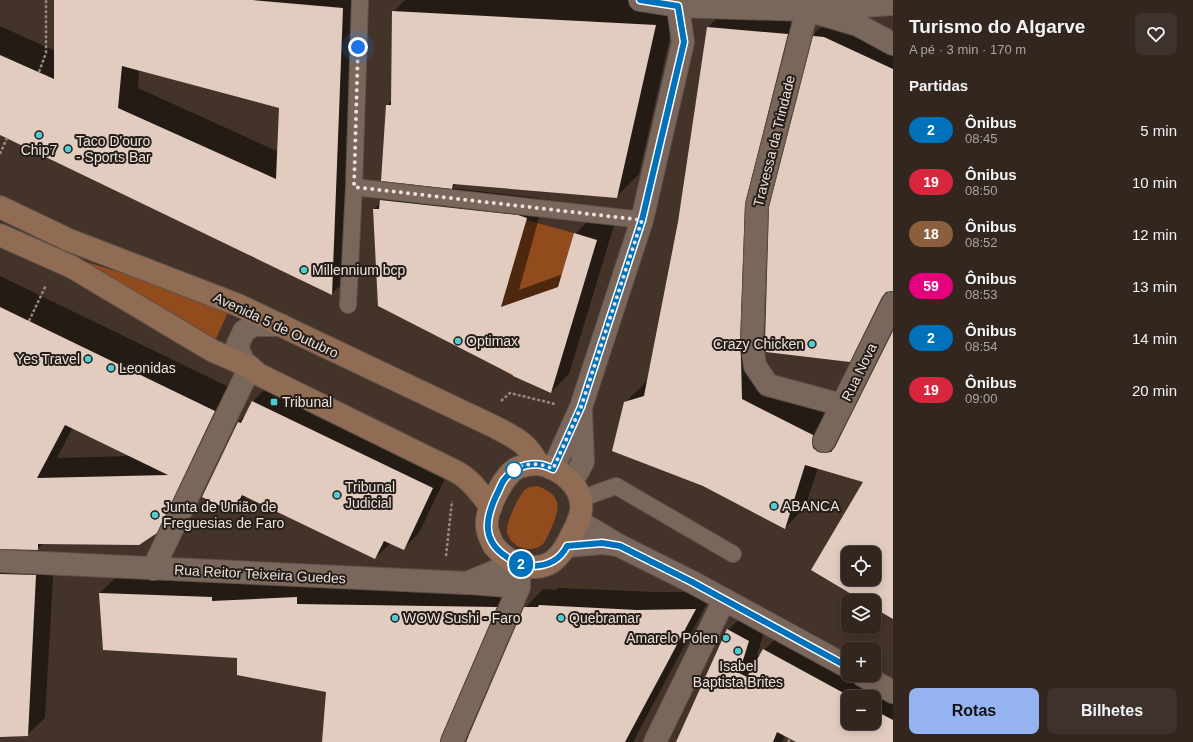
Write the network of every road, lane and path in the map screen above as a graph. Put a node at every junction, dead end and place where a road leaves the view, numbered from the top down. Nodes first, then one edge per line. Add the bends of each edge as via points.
1 (46, 0) edge
2 (360, 0) edge
3 (640, 0) edge
4 (677, 3) edge
5 (893, 4) edge
6 (807, 10) junction
7 (893, 44) edge
8 (39, 72) dead end
9 (7, 138) dead end
10 (0, 154) edge
11 (354, 187) junction
12 (0, 208) edge
13 (642, 220) junction
14 (0, 235) edge
15 (58, 261) junction
16 (893, 303) edge
17 (348, 305) dead end
18 (29, 320) dead end
19 (281, 326) junction
20 (250, 367) junction
21 (842, 405) junction
22 (581, 407) junction
23 (824, 441) dead end
24 (545, 467) junction
25 (576, 491) junction
26 (491, 507) junction
27 (578, 522) junction
28 (567, 546) junction
29 (620, 546) junction
30 (733, 554) dead end
31 (0, 561) edge
32 (515, 563) junction
33 (153, 569) junction
34 (467, 583) junction
35 (519, 587) junction
36 (724, 600) junction
37 (841, 663) edge
38 (875, 682) edge
39 (893, 692) edge
40 (452, 742) edge
41 (656, 742) edge

1 - 8 path via 46,53
2 - 11 lane
3 - 4 street
4 - 6 street
4 - 13 street via 684,42
5 - 6 street
6 - 7 street via 858,25
6 - 21 street, Travessa da Trindade via 757,205 752,344 755,366 768,385
9 - 10 path
11 - 13 lane
11 - 17 lane
12 - 19 main road, Avenida 5 de Outubro via 69,240 238,305
13 - 22 street
14 - 15 main road
15 - 18 path
15 - 20 main road via 213,351
16 - 21 street, Rua Nova
19 - 20 street via 254,325 244,331 237,346 243,361
19 - 24 main road, Avenida 5 de Outubro via 510,435 528,448
20 - 26 main road via 258,374 464,475
20 - 33 street
21 - 23 street, Rua Nova
22 - 24 street
22 - 25 street via 583,462
24 - 25 main road
24 - 26 main road via 521,466 509,474
25 - 27 main road via 581,510
25 - 30 lane via 616,486
26 - 32 main road via 487,520 490,538 497,549
27 - 28 main road
27 - 29 street
28 - 29 street via 602,543
28 - 32 main road via 551,563 530,566
29 - 36 street
31 - 33 street, Rua Reitor Teixeira Guedes
32 - 34 street, Rua Reitor Teixeira Guedes
32 - 35 street
33 - 34 street, Rua Reitor Teixeira Guedes
34 - 35 street
35 - 40 street
36 - 37 street
36 - 41 street
38 - 39 street

